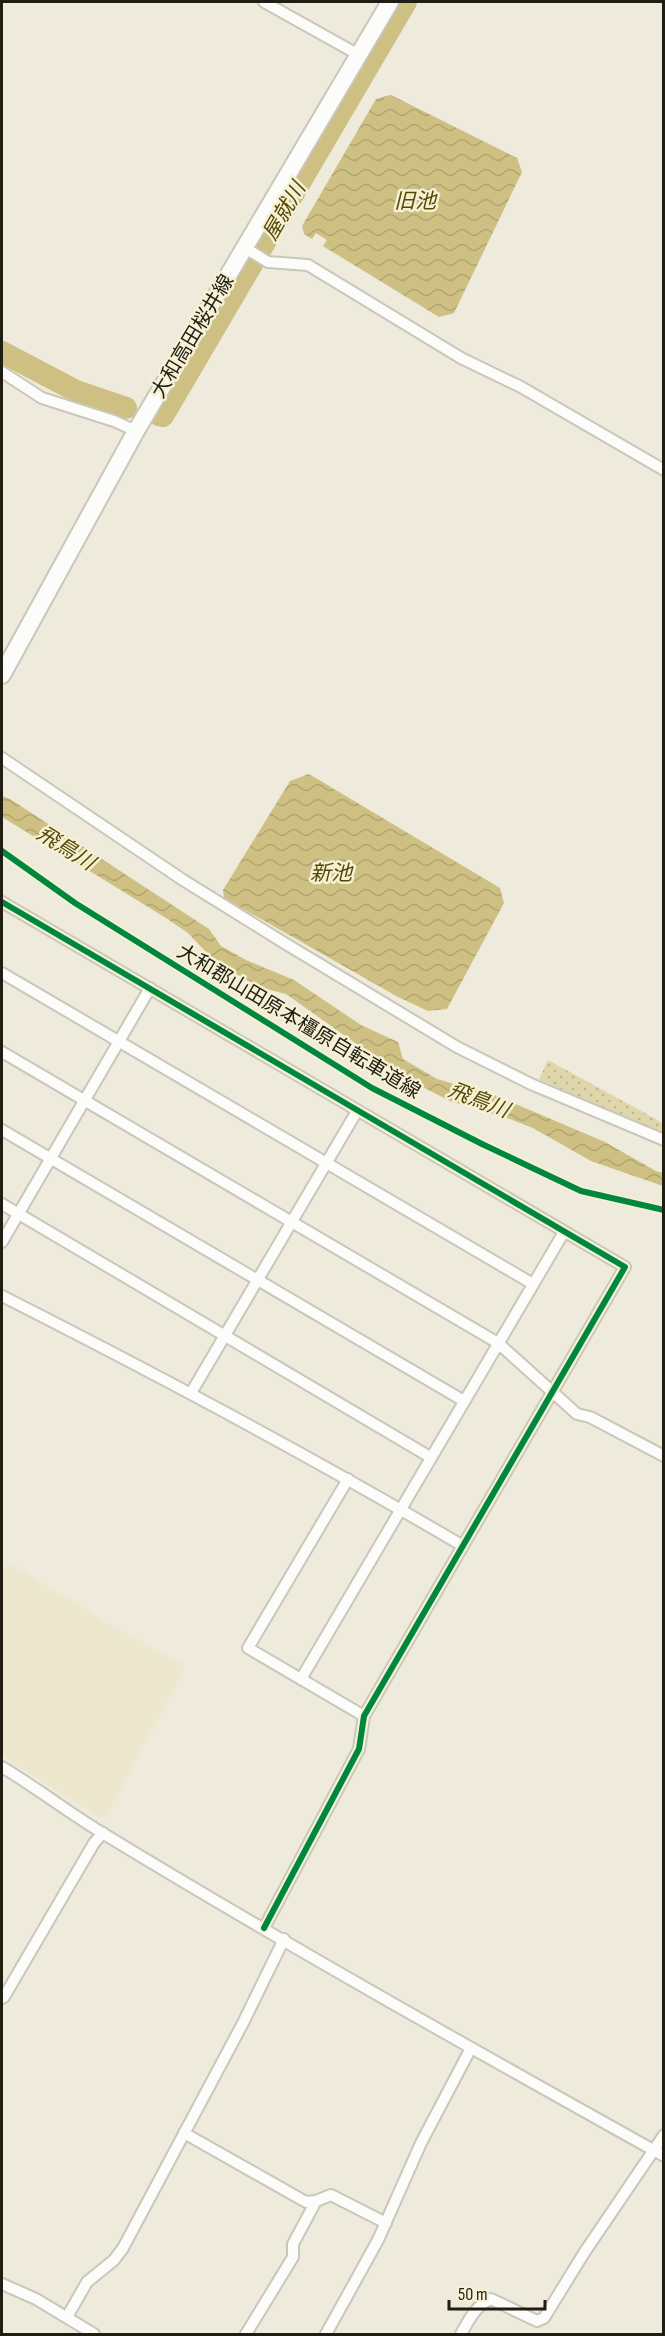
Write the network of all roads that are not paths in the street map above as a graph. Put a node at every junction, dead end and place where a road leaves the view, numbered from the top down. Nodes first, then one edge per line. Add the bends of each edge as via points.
1 (264, 2) edge
2 (390, 2) edge
3 (359, 55) junction
4 (254, 254) junction
5 (2, 372) edge
6 (136, 431) junction
7 (663, 470) edge
8 (2, 675) edge
9 (2, 758) edge
10 (2, 902) edge
11 (2, 973) edge
12 (150, 988) junction
13 (119, 1041) junction
14 (2, 1052) edge
15 (84, 1101) junction
16 (357, 1111) junction
17 (2, 1130) edge
18 (663, 1140) edge
19 (50, 1159) junction
20 (325, 1163) junction
21 (2, 1204) edge
22 (18, 1213) junction
23 (291, 1222) junction
24 (564, 1232) junction
25 (2, 1242) edge
26 (257, 1281) junction
27 (533, 1284) junction
28 (2, 1296) edge
29 (224, 1335) junction
30 (498, 1343) junction
31 (191, 1393) junction
32 (553, 1393) junction
33 (464, 1401) junction
34 (663, 1456) edge
35 (430, 1458) junction
36 (348, 1479) junction
37 (401, 1509) junction
38 (464, 1546) junction
39 (301, 1679) junction
40 (364, 1716) junction
41 (2, 1767) edge
42 (103, 1833) junction
43 (264, 1928) junction
44 (284, 1939) junction
45 (2, 1998) edge
46 (471, 2048) junction
47 (184, 2133) junction
48 (663, 2135) edge
49 (659, 2153) edge
50 (316, 2201) junction
51 (386, 2223) junction
52 (2, 2284) edge
53 (67, 2317) junction
54 (94, 2334) edge
55 (246, 2334) edge
56 (326, 2334) edge
57 (461, 2334) edge

1 - 3 street
2 - 3 main road, 大和高田桜井線
3 - 4 main road, 大和高田桜井線
4 - 6 main road, 大和高田桜井線
4 - 7 street via 268,262 308,265 461,358 521,387
5 - 6 street via 42,398
6 - 8 main road, 大和高田桜井線
9 - 18 street via 183,880 457,1047 531,1084
10 - 12 street
11 - 13 street
12 - 13 street
12 - 16 street
13 - 15 street
13 - 20 street
14 - 15 street
15 - 19 street
15 - 23 street
16 - 20 street
16 - 24 street
17 - 19 street
19 - 22 street
19 - 26 street
20 - 23 street
20 - 27 street
21 - 22 street
22 - 25 street
22 - 29 street
23 - 26 street
23 - 30 street
24 - 27 street
24 - 32 street via 625,1268
26 - 29 street
26 - 33 street
27 - 30 street
28 - 31 street
29 - 31 street
29 - 35 street
30 - 32 street
30 - 33 street
31 - 36 street
32 - 34 street via 577,1414 590,1417
32 - 38 street
33 - 35 street
35 - 37 street
36 - 37 street
36 - 39 street via 249,1648
37 - 38 street
37 - 39 street
38 - 40 street
39 - 40 street
40 - 43 street via 359,1749
41 - 42 street
42 - 43 street
42 - 45 street
43 - 44 street
44 - 46 street
44 - 47 street
46 - 49 street
46 - 51 street via 421,2143
47 - 50 street via 306,2202
47 - 53 street via 123,2248 87,2282
48 - 49 street
49 - 57 street via 584,2253 544,2318 537,2321 490,2299 474,2311
50 - 51 street via 331,2195
50 - 55 street via 293,2244 293,2258
51 - 56 street
52 - 53 street
53 - 54 street

